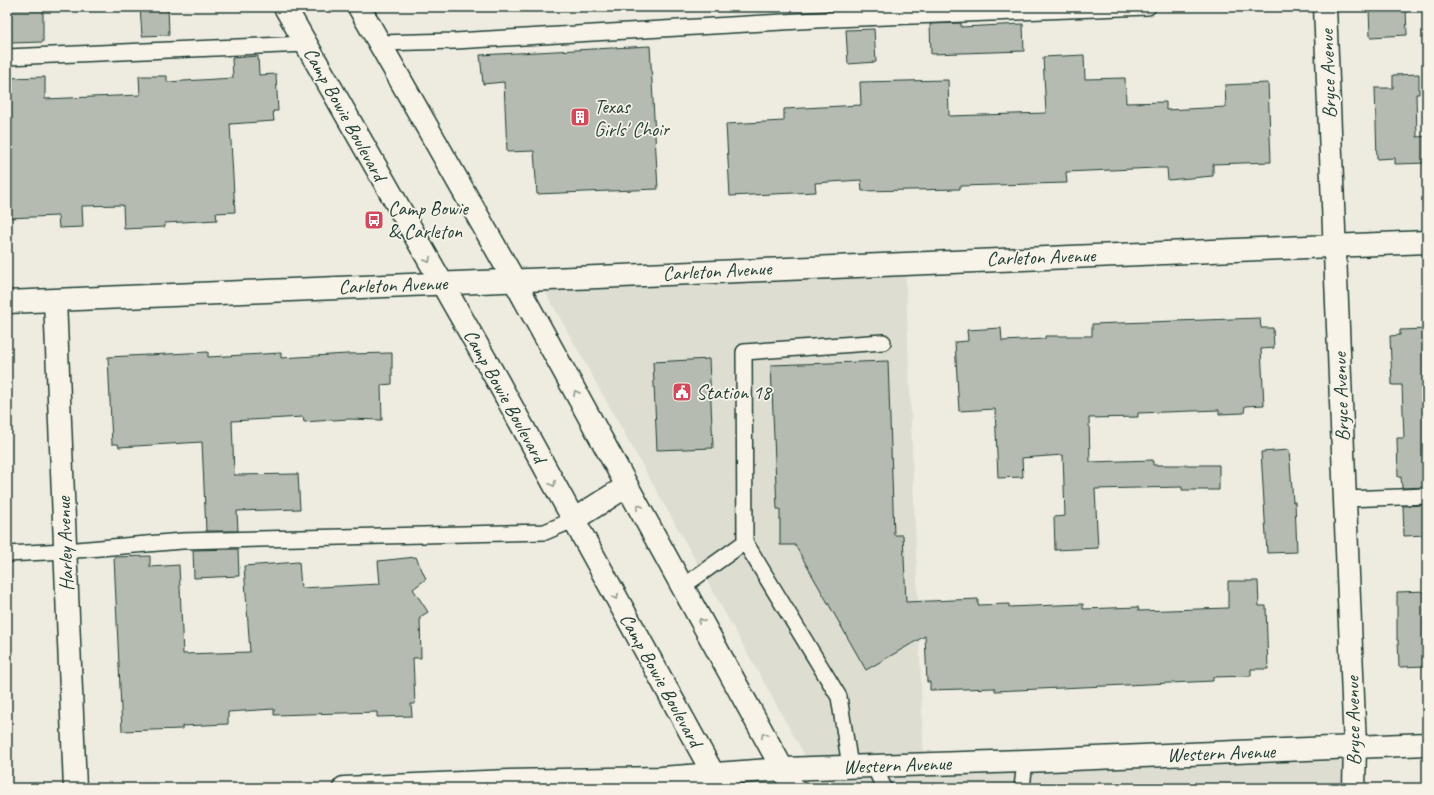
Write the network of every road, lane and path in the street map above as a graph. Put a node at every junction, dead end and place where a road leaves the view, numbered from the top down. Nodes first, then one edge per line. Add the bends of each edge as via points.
1 (285, 7) edge
2 (359, 7) edge
3 (1148, 7) edge
4 (1325, 7) edge
5 (379, 43) junction
6 (306, 44) junction
7 (7, 57) edge
8 (1427, 242) edge
9 (1335, 245) junction
10 (514, 280) junction
11 (441, 283) junction
12 (54, 300) junction
13 (7, 302) edge
14 (883, 342) dead end
15 (627, 486) junction
16 (1427, 496) edge
17 (1345, 499) junction
18 (573, 520) junction
19 (745, 542) junction
20 (65, 551) junction
21 (7, 554) edge
22 (682, 587) junction
23 (1427, 744) edge
24 (1355, 747) junction
25 (1025, 762) junction
26 (850, 766) junction
27 (874, 766) junction
28 (783, 769) junction
29 (718, 782) edge
30 (661, 783) edge
31 (75, 788) edge
32 (344, 788) edge
33 (793, 788) edge
34 (884, 788) edge
35 (1022, 788) edge
36 (1354, 788) edge

1 - 6 street, Camp Bowie Boulevard
2 - 5 street
3 - 5 lane via 842,18 463,41
4 - 9 street, Bryce Avenue
5 - 10 street
6 - 7 lane
6 -> 11 street, Camp Bowie Boulevard
8 - 9 street, Carleton Avenue
9 - 10 street, Carleton Avenue
9 - 17 street, Bryce Avenue
10 - 11 street, Carleton Avenue
15 -> 10 street
11 - 12 street, Carleton Avenue
11 -> 18 street, Camp Bowie Boulevard
12 - 13 street, Carleton Avenue
12 - 20 street, Harley Avenue
14 - 19 lane via 744,352
15 - 18 street
22 -> 15 street
16 - 17 lane
17 - 24 street, Bryce Avenue
18 - 20 lane via 545,532 182,541
18 -> 29 street, Camp Bowie Boulevard
19 - 22 lane
19 - 26 lane via 839,697
20 - 21 lane
20 - 31 street, Harley Avenue
28 -> 22 street
23 - 24 street, Western Avenue
24 - 25 street, Western Avenue
24 - 36 street, Bryce Avenue
25 - 27 street, Western Avenue
25 - 35 lane
26 - 27 street, Western Avenue
26 - 28 street, Western Avenue
27 - 34 lane
28 - 29 street, Western Avenue
28 - 33 street
29 - 30 street, Western Avenue
30 - 32 street, Western Avenue via 509,781

